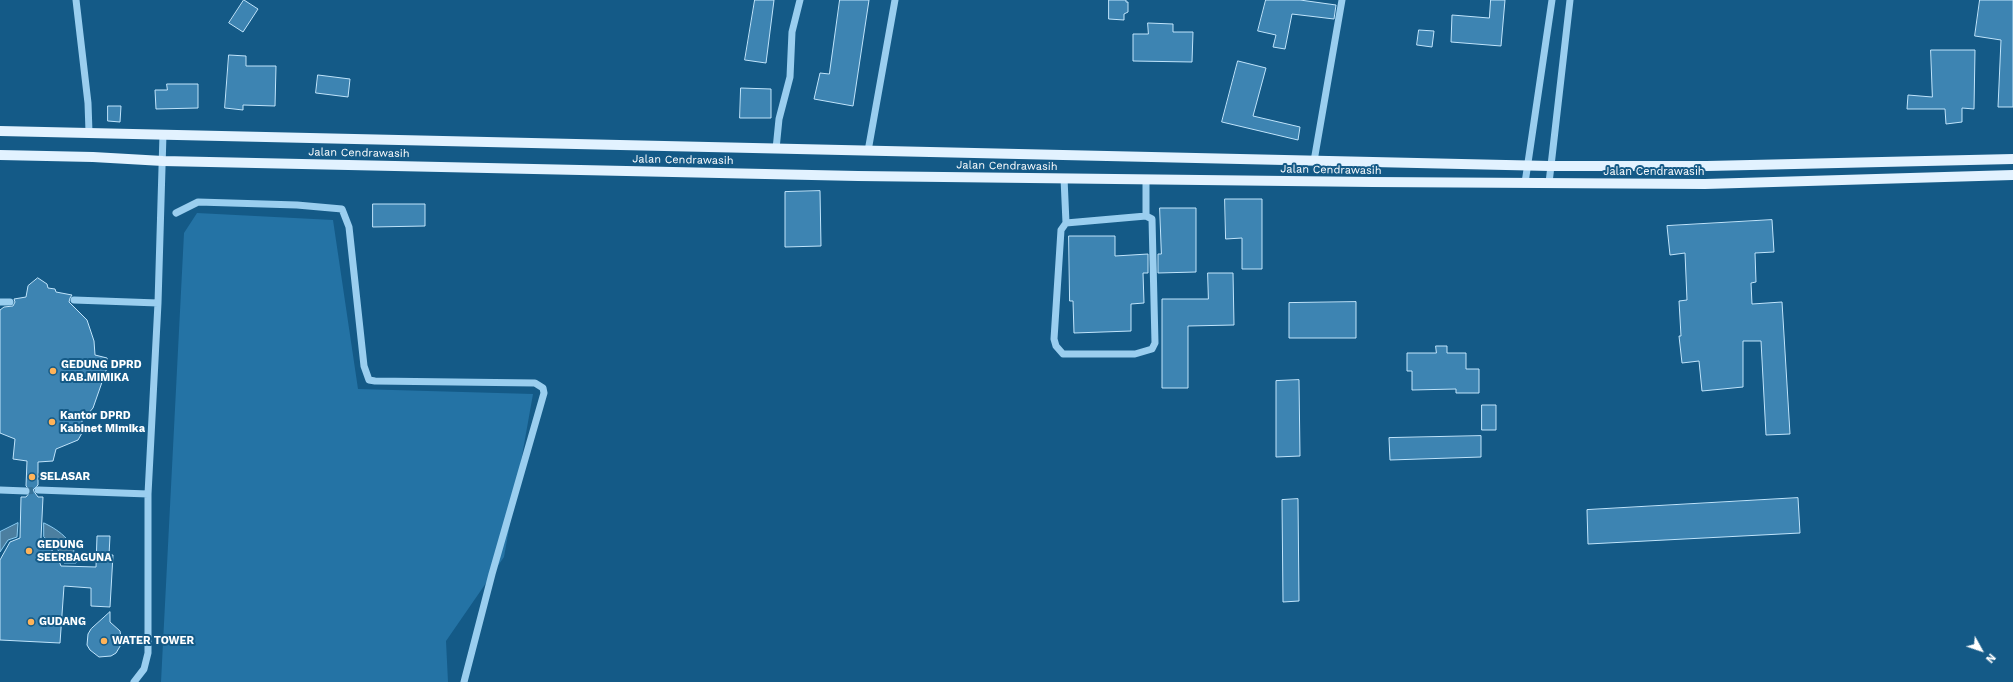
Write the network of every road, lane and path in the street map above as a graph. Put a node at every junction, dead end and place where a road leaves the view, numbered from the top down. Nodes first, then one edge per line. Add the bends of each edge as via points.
1 (76, 0) edge
2 (800, 0) edge
3 (895, 0) edge
4 (1342, 0) edge
5 (1552, 0) edge
6 (1570, 0) edge
7 (90, 128) junction
8 (0, 130) edge
9 (163, 134) junction
10 (776, 148) junction
11 (868, 151) junction
12 (0, 155) edge
13 (2013, 159) edge
14 (163, 161) junction
15 (1314, 161) junction
16 (1527, 166) junction
17 (1550, 166) junction
18 (2013, 175) edge
19 (1064, 178) junction
20 (1146, 179) junction
21 (1525, 183) junction
22 (1549, 183) junction
23 (176, 213) dead end
24 (1146, 216) junction
25 (1066, 223) junction
26 (74, 300) dead end
27 (0, 302) edge
28 (10, 302) dead end
29 (158, 304) junction
30 (0, 490) edge
31 (26, 490) tunnel mouth
32 (38, 490) tunnel mouth
33 (148, 494) junction
34 (134, 682) edge
35 (464, 682) edge

1 - 7 street
2 - 10 street via 792,32 790,77 778,119
3 - 11 street
4 - 15 street
5 - 16 street
6 - 17 street
7 - 8 main road, Jalan Cendrawasih
7 - 9 main road, Jalan Cendrawasih
9 - 10 main road, Jalan Cendrawasih
9 - 14 street
10 - 11 main road, Jalan Cendrawasih
11 - 15 main road, Jalan Cendrawasih
12 - 14 main road, Jalan Cendrawasih
13 - 17 main road, Jalan Cendrawasih via 1707,166
14 - 19 main road, Jalan Cendrawasih
14 - 29 street
15 - 16 main road, Jalan Cendrawasih
16 - 17 main road, Jalan Cendrawasih
16 - 21 street
17 - 22 street
18 - 22 main road, Jalan Cendrawasih via 1705,184
19 - 20 main road, Jalan Cendrawasih
19 - 25 street
20 - 21 main road, Jalan Cendrawasih
20 - 24 street
21 - 22 main road, Jalan Cendrawasih
23 - 35 street via 198,202 342,209 349,227 364,366 369,380 535,383 542,388 544,393
24 - 25 street
24 - 25 street via 1152,219 1154,343 1152,349 1135,354 1069,356 1063,354 1056,346 1054,339 1059,236
26 - 29 street
27 - 28 street
29 - 33 street
30 - 31 street
32 - 33 street
33 - 34 street via 148,654 144,669

